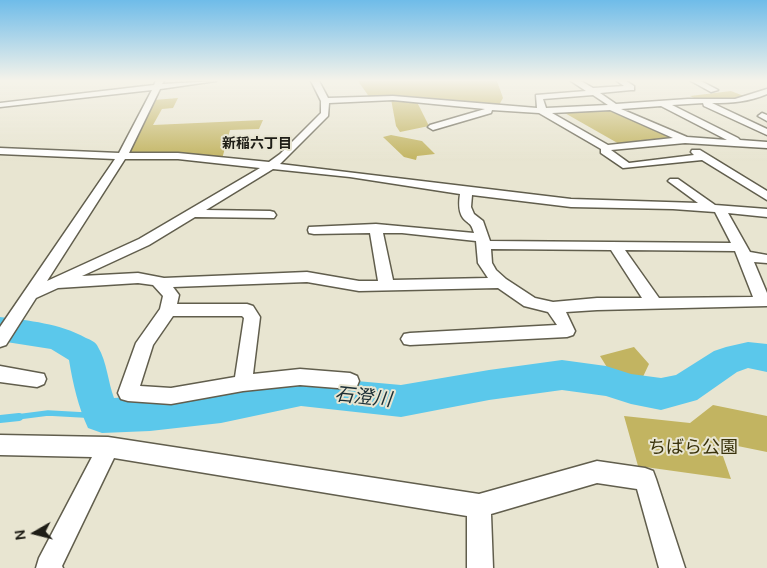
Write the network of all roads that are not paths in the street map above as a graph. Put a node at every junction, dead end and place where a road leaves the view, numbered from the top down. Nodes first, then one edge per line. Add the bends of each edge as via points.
1 (147, 108) edge
2 (325, 108) edge
3 (494, 108) edge
4 (499, 108) junction
5 (541, 108) edge
6 (591, 108) edge
7 (613, 108) edge
8 (672, 108) edge
9 (715, 108) edge
10 (542, 111) junction
11 (765, 118) edge
12 (747, 122) junction
13 (433, 127) dead end
14 (767, 132) edge
15 (681, 140) junction
16 (739, 142) junction
17 (752, 144) junction
18 (767, 145) edge
19 (606, 148) junction
20 (0, 151) edge
21 (767, 151) edge
22 (122, 156) junction
23 (705, 157) junction
24 (269, 167) junction
25 (674, 181) dead end
26 (466, 191) junction
27 (766, 194) edge
28 (717, 210) junction
29 (192, 213) junction
30 (270, 213) dead end
31 (767, 213) edge
32 (376, 228) junction
33 (314, 230) dead end
34 (483, 242) junction
35 (614, 245) junction
36 (742, 251) junction
37 (767, 259) edge
38 (57, 283) junction
39 (161, 283) junction
40 (501, 283) junction
41 (386, 285) junction
42 (32, 294) junction
43 (654, 303) junction
44 (765, 305) edge
45 (553, 308) junction
46 (168, 310) junction
47 (410, 339) dead end
48 (0, 340) edge
49 (0, 374) edge
50 (37, 380) dead end
51 (350, 381) dead end
52 (242, 383) junction
53 (0, 445) edge
54 (108, 447) junction
55 (479, 506) junction
56 (50, 568) edge
57 (480, 568) edge
58 (672, 568) edge

1 - 22 street
2 - 24 street via 325,114
3 - 4 street
4 - 10 street
4 - 13 street
5 - 10 street
6 - 10 street
7 - 15 street
8 - 16 street
9 - 12 street
10 - 19 street
11 - 12 street
12 - 14 street
15 - 16 street
15 - 19 street
15 - 23 street
16 - 17 street
17 - 18 street
17 - 21 street
19 - 23 street via 626,166
20 - 22 street
22 - 24 street via 178,156
22 - 42 street
23 - 27 street
24 - 26 street via 350,174
24 - 29 street
25 - 28 street
26 - 28 street via 571,202 673,204
26 - 34 street via 465,207 468,216 477,221
28 - 31 street
28 - 36 street
29 - 30 street
29 - 38 street via 144,242
32 - 33 street
32 - 34 street
32 - 41 street
34 - 35 street
34 - 40 street via 485,263
35 - 36 street
35 - 43 street
36 - 37 street
36 - 44 street
38 - 39 street via 138,278
38 - 42 street
39 - 41 street via 307,278 358,286
39 - 46 street via 172,295
40 - 41 street
40 - 45 street via 530,302
42 - 48 street
43 - 44 street
43 - 45 street
45 - 47 street via 563,319 567,331
46 - 52 street via 247,310 252,317
46 - 52 street via 146,343 128,393 172,396
49 - 50 street
51 - 52 street via 300,377
53 - 54 street
54 - 55 street
54 - 56 street via 48,566
55 - 57 street
55 - 58 street via 597,472 645,479

